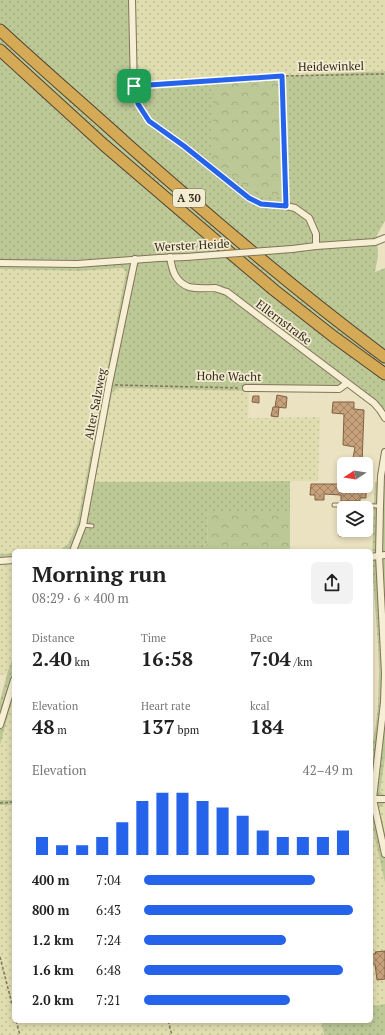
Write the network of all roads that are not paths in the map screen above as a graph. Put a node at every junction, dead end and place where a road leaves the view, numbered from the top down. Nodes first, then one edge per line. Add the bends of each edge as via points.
1 (132, 0) edge
2 (0, 30) edge
3 (0, 50) edge
4 (385, 238) edge
5 (316, 246) junction
6 (170, 257) junction
7 (134, 259) junction
8 (0, 263) edge
9 (385, 357) edge
10 (385, 374) edge
11 (346, 384) junction
12 (246, 388) road end
13 (385, 418) edge
14 (385, 452) edge
15 (334, 505) dead end
16 (380, 506) junction
17 (83, 525) junction
18 (92, 526) dead end
19 (74, 549) edge
20 (382, 556) edge
21 (12, 560) edge
22 (0, 561) edge
23 (12, 686) edge
24 (0, 725) edge
25 (373, 799) junction
26 (385, 799) edge
27 (385, 854) edge

1 - 5 street via 134,90 138,104 149,121 249,198 261,204 295,208 309,218 316,234
2 - 9 highway, A 30 via 237,240
3 - 10 highway, A 30 via 214,240 274,290
4 - 5 street, Werster Heide via 375,242
5 - 6 street, Werster Heide, bridge
6 - 7 street, Werster Heide
6 - 11 street, Ellernstraße via 174,275 179,280 189,287 216,288 227,292
7 - 8 street, Werster Heide via 77,264
7 - 17 street, Alter Salzweg
11 - 12 street, Hohe Wacht via 339,389
11 - 13 street, Ellernstraße via 374,403
14 - 16 street
15 - 16 lane
16 - 20 street
17 - 18 lane
17 - 19 street, Alter Salzweg
20 - 25 street via 384,702
21 - 22 street
23 - 24 street
25 - 26 street
25 - 27 street

